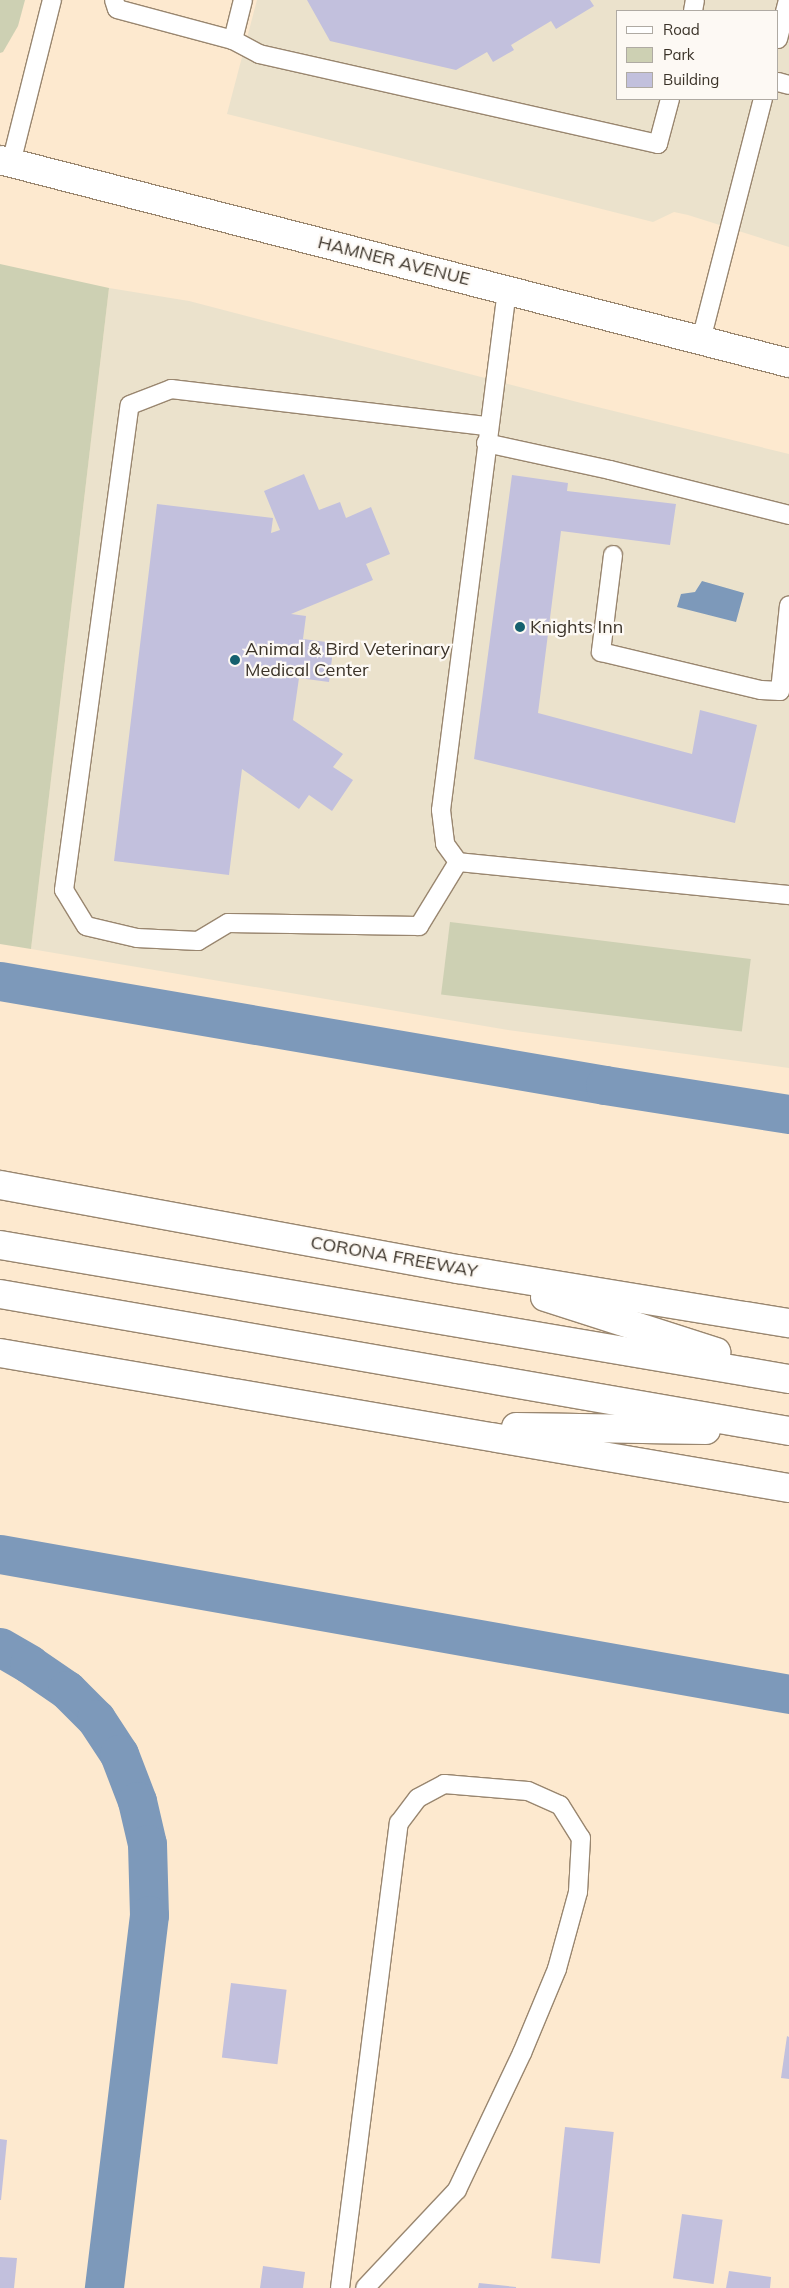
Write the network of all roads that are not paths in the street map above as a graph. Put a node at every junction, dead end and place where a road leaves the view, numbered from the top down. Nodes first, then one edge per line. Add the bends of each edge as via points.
1 (52, 0) edge
2 (243, 0) edge
3 (788, 0) edge
4 (116, 5) edge
5 (779, 33) edge
6 (233, 40) junction
7 (670, 100) edge
8 (763, 100) edge
9 (5, 161) edge
10 (507, 290) junction
11 (701, 340) junction
12 (789, 363) edge
13 (487, 434) junction
14 (789, 515) edge
15 (613, 555) dead end
16 (789, 605) edge
17 (458, 862) junction
18 (789, 895) edge
19 (0, 1185) edge
20 (0, 1245) edge
21 (458, 1269) junction
22 (0, 1294) edge
23 (789, 1323) edge
24 (0, 1353) edge
25 (789, 1377) edge
26 (430, 1426) junction
27 (789, 1431) edge
28 (789, 1488) edge
29 (340, 2288) edge
30 (365, 2288) edge

1 - 9 lane
2 - 6 lane
3 - 5 lane
4 - 6 lane
6 - 7 lane via 259,54 658,144
8 - 11 lane
9 - 10 main road, HAMNER AVENUE
10 - 11 main road, HAMNER AVENUE
10 - 13 lane
11 - 12 main road, HAMNER AVENUE
13 - 14 lane via 610,470
13 - 17 lane via 441,810 445,844
13 - 17 lane via 171,389 130,405 64,890 86,926 138,938 198,941 228,923 419,926
15 - 16 lane via 601,652 761,690 780,691
17 - 18 lane
19 - 21 main road, CORONA FREEWAY
20 - 25 main road
21 - 23 main road, CORONA FREEWAY
21 - 25 main road
22 - 27 main road
24 - 26 main road
26 - 27 main road
26 - 28 main road
29 - 30 lane via 399,1823 418,1798 444,1784 528,1791 560,1805 581,1838 578,1892 557,1969 522,2053 457,2190

